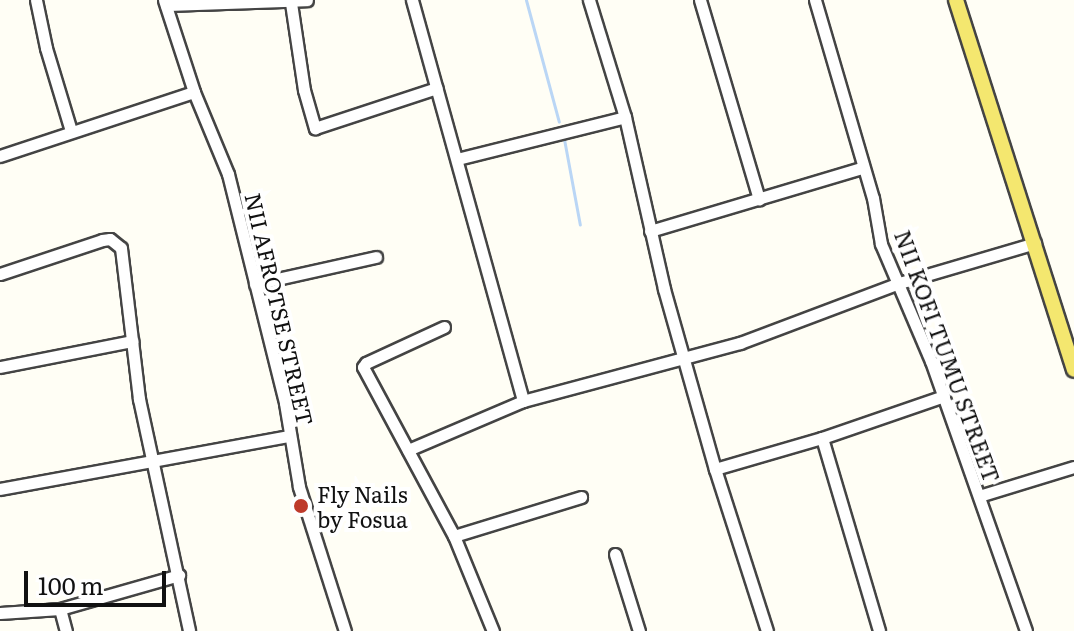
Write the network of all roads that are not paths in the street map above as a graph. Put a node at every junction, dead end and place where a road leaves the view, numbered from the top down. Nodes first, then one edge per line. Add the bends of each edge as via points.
1 (36, 0) edge
2 (307, 0) edge
3 (412, 0) edge
4 (589, 0) edge
5 (700, 0) edge
6 (815, 0) edge
7 (956, 0) edge
8 (165, 3) edge
9 (291, 3) junction
10 (437, 88) junction
11 (194, 92) junction
12 (625, 117) junction
13 (71, 131) junction
14 (0, 156) edge
15 (457, 159) junction
16 (862, 168) junction
17 (759, 199) junction
18 (650, 231) junction
19 (1035, 243) junction
20 (376, 257) dead end
21 (0, 274) edge
22 (255, 284) junction
23 (896, 284) junction
24 (444, 327) dead end
25 (132, 341) junction
26 (684, 357) junction
27 (0, 367) edge
28 (1074, 370) edge
29 (944, 396) junction
30 (523, 401) junction
31 (289, 436) junction
32 (822, 438) junction
33 (408, 450) junction
34 (151, 463) junction
35 (1074, 467) edge
36 (715, 469) junction
37 (0, 489) edge
38 (979, 496) junction
39 (581, 497) dead end
40 (454, 536) junction
41 (615, 554) dead end
42 (179, 575) junction
43 (60, 609) junction
44 (0, 613) edge
45 (66, 631) edge
46 (189, 631) edge
47 (345, 631) edge
48 (493, 631) edge
49 (639, 631) edge
50 (767, 631) edge
51 (879, 631) edge
52 (1026, 631) edge

1 - 13 street
2 - 9 street
3 - 10 street
4 - 12 street
5 - 17 street
6 - 16 street, NII KOFI TUMU STREET
7 - 19 main road
8 - 9 street
8 - 11 street, NII AFROTSE STREET
9 - 10 street via 315,128
10 - 15 street
11 - 13 street
11 - 22 street, NII AFROTSE STREET via 228,174
12 - 15 street
12 - 18 street
13 - 14 street
15 - 30 street
16 - 17 street
16 - 23 street, NII KOFI TUMU STREET
17 - 18 street
18 - 26 street
19 - 23 street
19 - 28 main road
20 - 22 street
21 - 25 street via 102,240 115,242 124,258
22 - 31 street, NII AFROTSE STREET
23 - 26 street via 740,343
23 - 29 street, NII KOFI TUMU STREET
24 - 33 street via 363,367
25 - 27 street
25 - 34 street
26 - 30 street
26 - 36 street
29 - 32 street
29 - 38 street, NII KOFI TUMU STREET
30 - 33 street
31 - 34 street
31 - 47 street, NII AFROTSE STREET via 299,487
32 - 36 street
32 - 51 street
33 - 40 street
34 - 37 street
34 - 42 street
35 - 38 street
36 - 50 street
38 - 52 street, NII KOFI TUMU STREET
39 - 40 street
40 - 48 street
41 - 49 street
42 - 43 street
42 - 46 street
43 - 44 street
43 - 45 street

